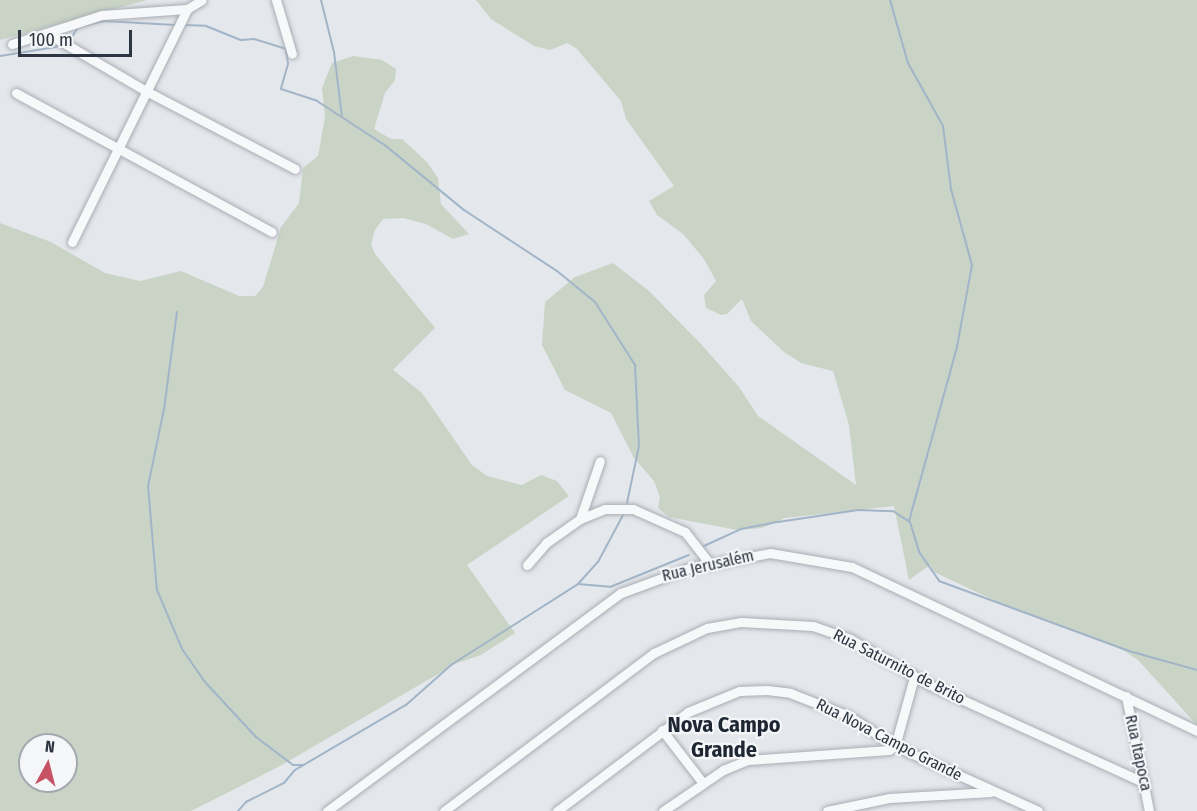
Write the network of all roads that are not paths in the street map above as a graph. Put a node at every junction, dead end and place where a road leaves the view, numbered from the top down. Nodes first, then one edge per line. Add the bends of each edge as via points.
1 (202, 0) edge
2 (276, 0) edge
3 (187, 9) junction
4 (47, 33) junction
5 (12, 44) dead end
6 (292, 54) dead end
7 (146, 91) junction
8 (16, 93) dead end
9 (118, 148) junction
10 (295, 169) dead end
11 (272, 232) dead end
12 (72, 242) dead end
13 (600, 461) dead end
14 (580, 519) junction
15 (709, 563) junction
16 (527, 565) dead end
17 (914, 677) junction
18 (1126, 696) junction
19 (662, 730) junction
20 (1197, 731) edge
21 (895, 746) junction
22 (702, 782) junction
23 (1145, 783) junction
24 (995, 792) junction
25 (327, 811) edge
26 (444, 811) edge
27 (556, 811) edge
28 (663, 811) edge
29 (827, 811) edge
30 (1038, 811) edge
31 (1149, 811) edge

1 - 3 street
2 - 6 street
3 - 4 street via 102,15
3 - 7 street
4 - 5 street
4 - 7 street
7 - 9 street
7 - 10 street
8 - 9 street
9 - 11 street
9 - 12 street
13 - 14 street
14 - 15 street via 605,509 633,508 685,531
14 - 16 street via 546,543
15 - 18 street, Rua Jerusalém via 770,553 852,567
15 - 25 street, Rua Jerusalém via 649,580 592,612
17 - 21 street
17 - 23 street, Rua Saturnito de Brito
17 - 26 street, Rua Saturnito de Brito via 850,639 813,626 741,622 707,628 630,669
18 - 20 street, Rua Jerusalém
18 - 23 street, Rua Itapoca
19 - 21 street, Rua Nova Campo Grande via 713,699 767,690 790,693 849,716
19 - 22 street
19 - 27 street, Rua Nova Campo Grande
21 - 22 street via 884,752 748,760
21 - 24 street, Rua Nova Campo Grande
22 - 28 street
23 - 31 street, Rua Itapoca
24 - 29 street via 889,798
24 - 30 street, Rua Nova Campo Grande

